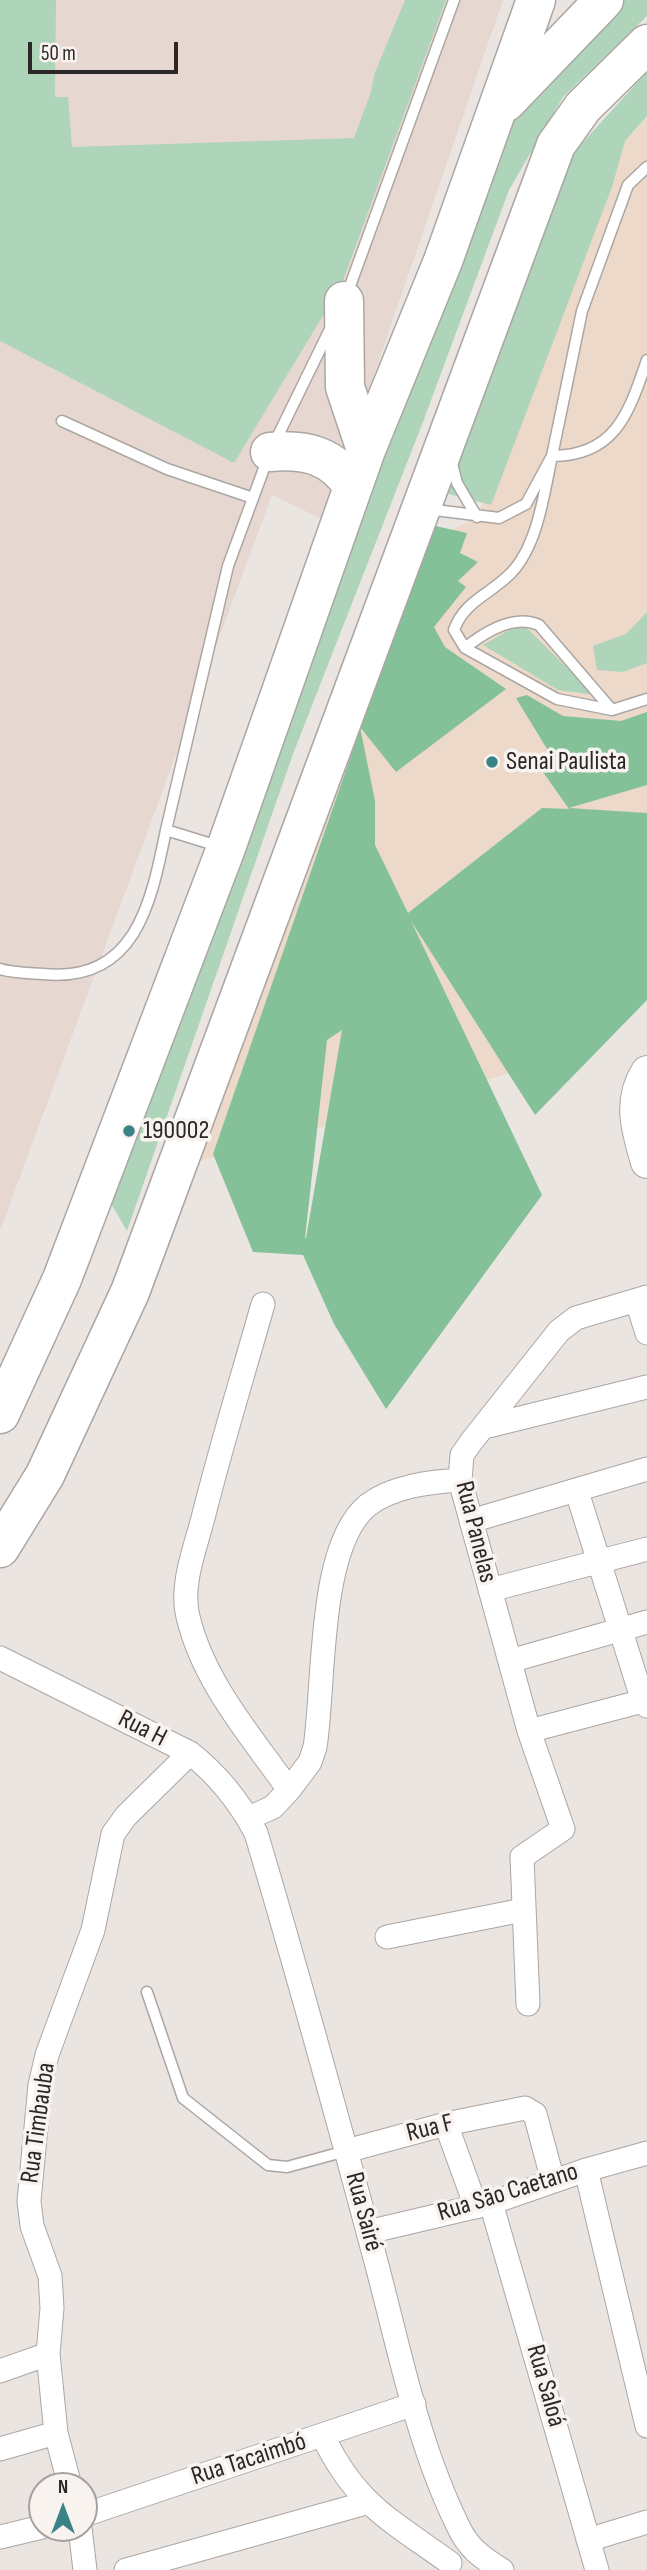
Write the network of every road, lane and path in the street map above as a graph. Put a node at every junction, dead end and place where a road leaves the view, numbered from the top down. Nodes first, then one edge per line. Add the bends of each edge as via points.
1 (454, 0) edge
2 (536, 0) edge
3 (604, 0) edge
4 (647, 44) edge
5 (495, 113) junction
6 (647, 167) edge
7 (344, 301) junction
8 (647, 360) edge
9 (62, 421) dead end
10 (447, 436) junction
11 (366, 450) junction
12 (270, 452) junction
13 (552, 456) junction
14 (353, 487) junction
15 (253, 498) junction
16 (420, 507) junction
17 (477, 517) junction
18 (465, 648) junction
19 (647, 699) edge
20 (612, 710) junction
21 (166, 830) junction
22 (226, 848) junction
23 (0, 969) edge
24 (647, 1072) edge
25 (647, 1162) edge
26 (642, 1299) edge
27 (263, 1304) dead end
28 (647, 1333) edge
29 (36, 1338) junction
30 (0, 1376) edge
31 (647, 1387) edge
32 (0, 1414) edge
33 (484, 1427) junction
34 (647, 1469) edge
35 (460, 1480) junction
36 (577, 1492) junction
37 (471, 1521) junction
38 (0, 1548) edge
39 (647, 1549) edge
40 (601, 1563) junction
41 (490, 1590) junction
42 (647, 1622) edge
43 (621, 1630) junction
44 (0, 1658) edge
45 (510, 1661) junction
46 (645, 1704) edge
47 (530, 1731) junction
48 (190, 1753) junction
49 (289, 1790) junction
50 (253, 1826) junction
51 (523, 1910) junction
52 (387, 1937) dead end
53 (147, 1992) dead end
54 (528, 2004) dead end
55 (446, 2124) junction
56 (346, 2151) junction
57 (647, 2153) edge
58 (586, 2170) junction
59 (553, 2181) junction
60 (484, 2205) junction
61 (368, 2232) junction
62 (48, 2354) junction
63 (0, 2371) edge
64 (414, 2404) junction
65 (647, 2427) edge
66 (56, 2433) junction
67 (323, 2436) junction
68 (0, 2449) edge
69 (66, 2472) edge
70 (366, 2503) junction
71 (98, 2510) edge
72 (647, 2522) edge
73 (28, 2531) edge
74 (0, 2538) edge
75 (588, 2540) junction
76 (82, 2542) edge
77 (476, 2554) junction
78 (450, 2563) junction
79 (85, 2570) edge
80 (126, 2570) edge
81 (425, 2570) edge
82 (502, 2570) edge
83 (597, 2570) edge

1 - 7 lane
2 - 5 highway
3 - 5 highway
4 - 10 highway via 583,107 556,145
5 - 11 highway via 443,261
6 - 13 lane via 628,185 582,311
7 - 11 highway via 345,387
7 - 12 lane
8 - 13 lane via 620,426 589,450
9 - 15 lane via 167,470
10 - 16 highway
10 - 17 lane via 457,483
11 - 14 highway
12 - 14 highway via 315,454 335,465
12 - 15 lane
13 - 17 lane via 526,504 499,518
13 - 18 lane via 537,527 512,573 457,619 454,630
14 - 22 highway
15 - 21 lane via 228,566
16 - 17 lane
16 - 38 highway via 130,1292 45,1475
18 - 20 lane via 556,699
18 - 20 lane via 509,623 527,619 539,625
19 - 20 lane
21 - 22 lane
21 - 23 lane via 149,902 132,939 117,956 100,967 61,976
22 - 29 highway
24 - 25 street via 635,1111
26 - 28 street
26 - 33 street, Rua Panelas via 567,1324
27 - 49 street via 212,1481 185,1602 206,1668
29 - 30 highway
29 - 32 highway
31 - 33 street
33 - 35 street, Rua Panelas via 462,1455
34 - 36 street
35 - 37 street, Rua Panelas
35 - 49 street via 421,1484 379,1499 349,1529 332,1583 315,1747
36 - 37 street
36 - 40 street
37 - 41 street, Rua Panelas
39 - 40 street
40 - 41 street
40 - 43 street
41 - 45 street, Rua Panelas
42 - 43 street
43 - 45 street
43 - 46 street
44 - 48 street, Rua H
45 - 47 street, Rua Panelas
46 - 47 street
47 - 51 street, Rua Panelas via 562,1829 522,1857
48 - 50 street, Rua H via 211,1769
48 - 62 street, Rua Timbauba via 113,1834 93,1930 47,2055 29,2201 32,2226 50,2276
49 - 50 street
50 - 56 street, Rua Sairé
51 - 52 street
51 - 54 street
53 - 56 lane via 183,2098 268,2165 286,2167
55 - 56 street, Rua F
55 - 59 street, Rua F via 524,2108 535,2114
55 - 60 street, Rua Saloá
56 - 61 street, Rua Sairé
57 - 58 street, Rua São Caetano
58 - 59 street, Rua São Caetano
58 - 65 street
59 - 60 street, Rua São Caetano
60 - 61 street, Rua São Caetano
60 - 75 street, Rua Saloá
61 - 64 street, Rua Sairé
62 - 63 street
62 - 66 street, Rua Timbauba
64 - 67 street, Rua Tacaimbó
64 - 77 street, Rua Sairé via 458,2528
66 - 68 street
66 - 69 street, Rua Timbauba
67 - 70 street via 347,2480
67 - 71 street, Rua Tacaimbó
70 - 78 street
70 - 80 street
72 - 75 street
73 - 74 street
75 - 83 street, Rua Saloá
76 - 79 street
77 - 78 street
77 - 82 street, Rua Sairé
78 - 81 street

